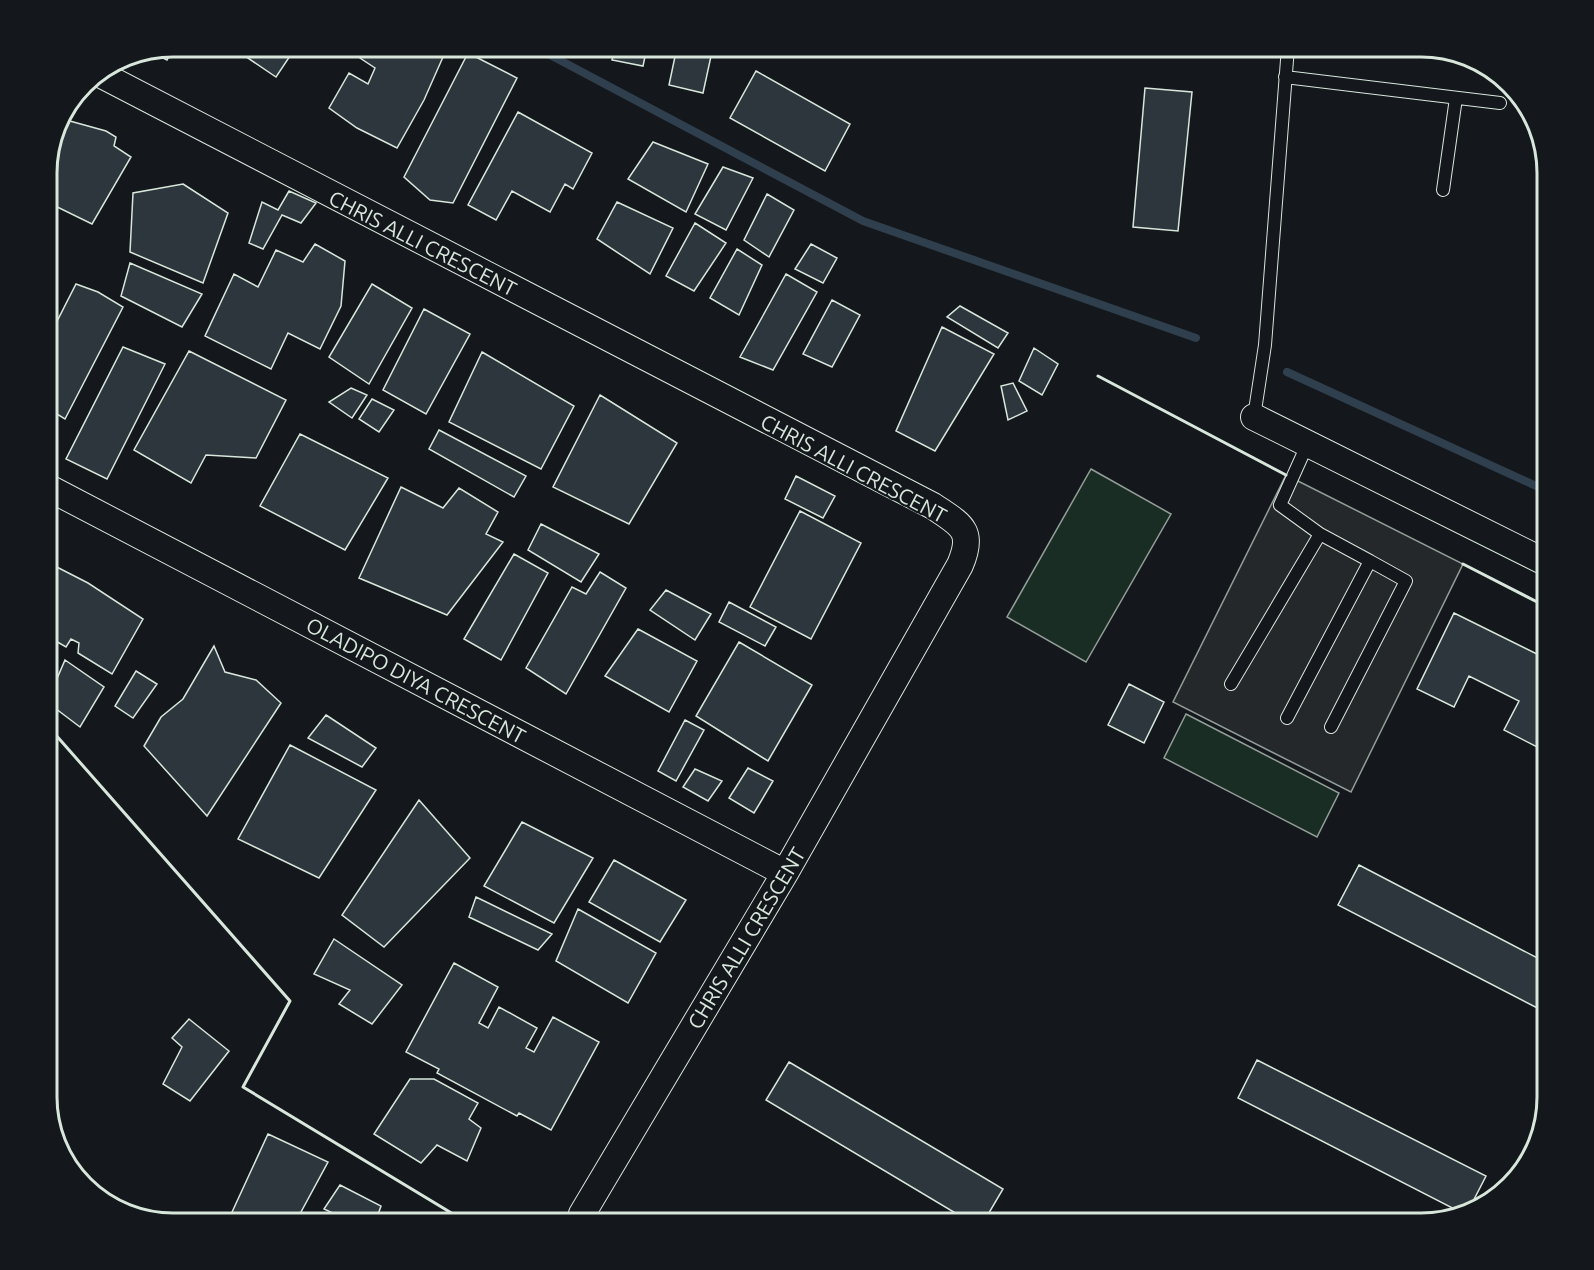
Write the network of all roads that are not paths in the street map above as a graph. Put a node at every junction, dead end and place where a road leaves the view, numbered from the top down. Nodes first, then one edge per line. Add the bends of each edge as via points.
1 (1287, 57) edge
2 (106, 77) edge
3 (1285, 77) junction
4 (1456, 98) junction
5 (1500, 103) dead end
6 (1443, 190) dead end
7 (1254, 417) joint
8 (1308, 443) junction
9 (57, 492) edge
10 (1320, 534) junction
11 (1537, 558) edge
12 (1370, 561) junction
13 (1231, 684) dead end
14 (1287, 718) dead end
15 (1330, 727) dead end
16 (785, 873) junction
17 (583, 1213) edge

1 - 3 lane
2 - 16 street, CHRIS ALLI CRESCENT via 933,506 962,528 968,544 960,565
3 - 4 lane
3 - 7 lane via 1265,345
4 - 5 lane
4 - 6 lane
7 - 8 street
8 - 10 lane via 1280,506
8 - 11 street
9 - 16 street, OLADIPO DIYA CRESCENT
10 - 12 lane
10 - 13 lane
12 - 14 lane
12 - 15 lane via 1406,581
16 - 17 street, CHRIS ALLI CRESCENT

